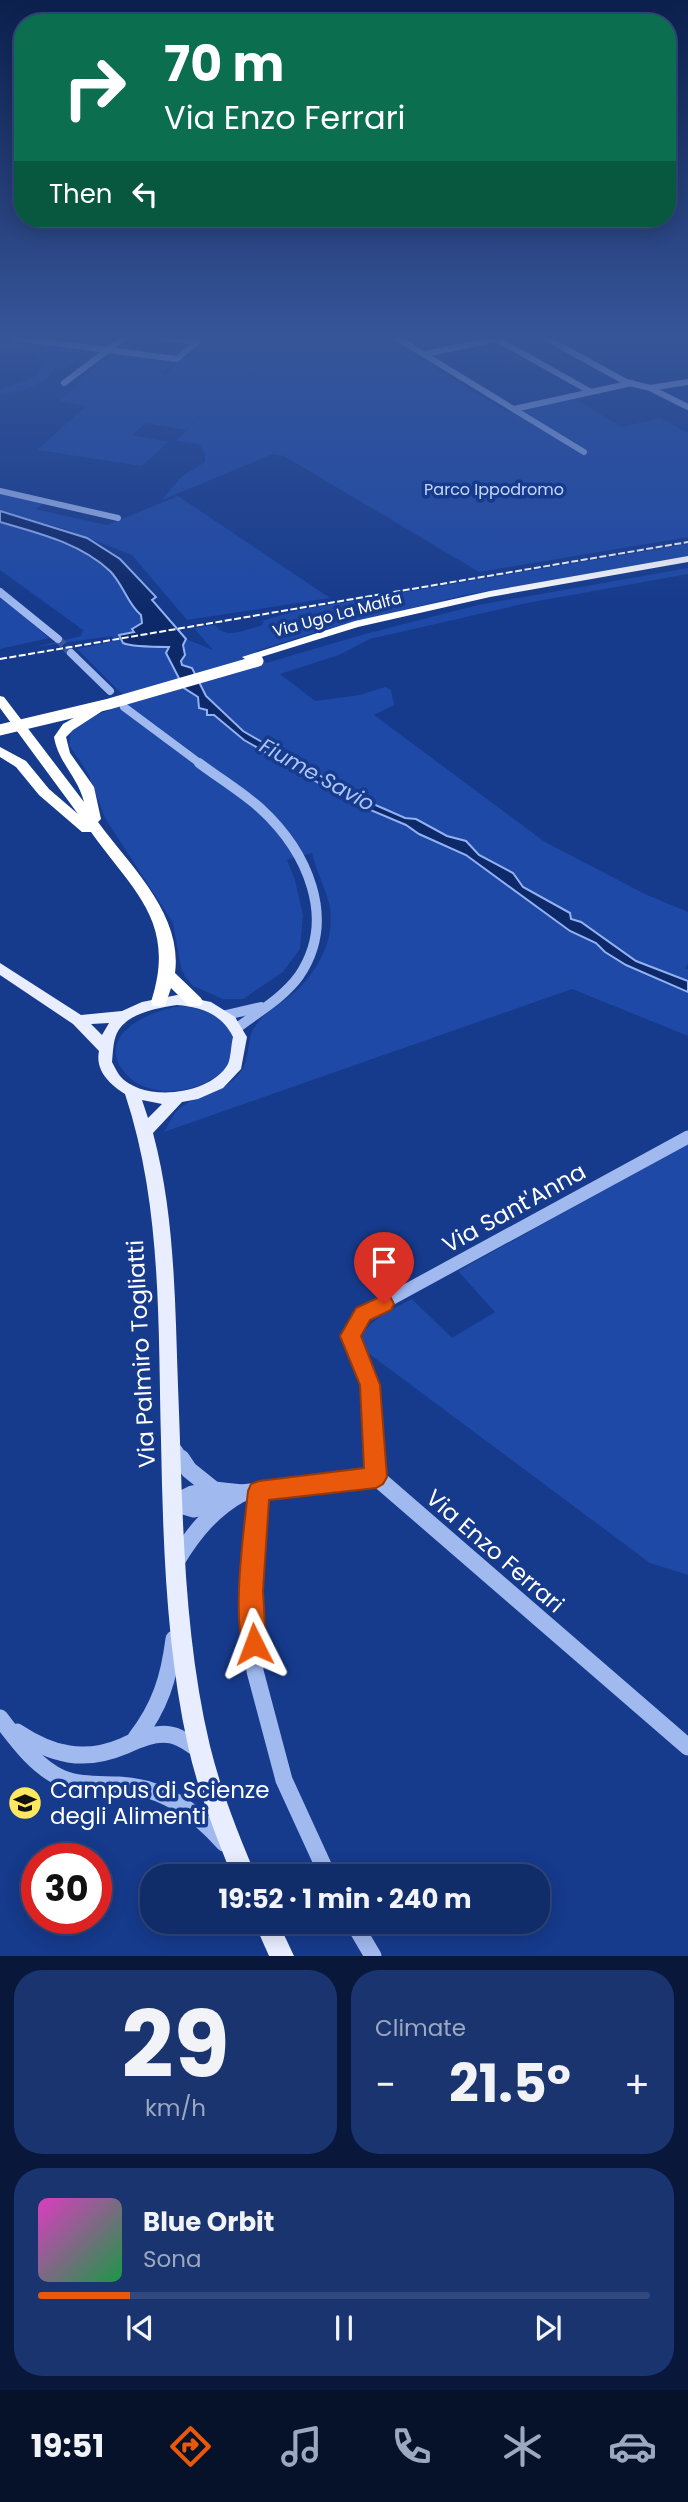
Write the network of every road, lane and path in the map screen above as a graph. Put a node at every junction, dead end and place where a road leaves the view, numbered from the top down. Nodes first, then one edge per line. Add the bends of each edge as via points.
1 (547, 429) edge
2 (584, 452) dead end
3 (0, 491) edge
4 (118, 518) dead end
5 (688, 559) edge
6 (688, 565) edge
7 (0, 592) edge
8 (58, 639) tunnel mouth
9 (71, 653) tunnel mouth
10 (253, 659) junction
11 (110, 697) junction
12 (0, 700) edge
13 (124, 707) dead end
14 (1, 726) edge
15 (0, 751) edge
16 (99, 834) junction
17 (136, 882) junction
18 (0, 968) edge
19 (168, 976) junction
20 (159, 1002) junction
21 (195, 1002) junction
22 (267, 1005) junction
23 (226, 1015) junction
24 (127, 1016) junction
25 (78, 1020) junction
26 (237, 1028) junction
27 (104, 1046) junction
28 (132, 1093) junction
29 (176, 1099) junction
30 (146, 1129) junction
31 (688, 1138) edge
32 (172, 1442) junction
33 (376, 1477) junction
34 (259, 1491) junction
35 (217, 1497) junction
36 (173, 1503) junction
37 (174, 1571) junction
38 (1, 1719) edge
39 (136, 1739) junction
40 (688, 1747) edge
41 (202, 1751) junction
42 (238, 1864) edge
43 (239, 1864) edge
44 (322, 1864) edge
45 (272, 1934) edge
46 (360, 1934) edge
47 (282, 1956) edge
48 (373, 1956) edge

1 - 2 street
3 - 4 street
5 - 10 highway, Via Ugo La Malfa via 355,624
6 - 10 highway, Via Ugo La Malfa via 479,603
7 - 8 street
9 - 11 street
10 - 11 highway, Via Ugo La Malfa, bridge
10 - 14 highway, Via Ugo La Malfa
11 - 14 highway, Via Ugo La Malfa, bridge
11 - 16 highway, bridge via 60,737 62,753 87,787
12 - 16 highway
13 - 22 street via 264,811 306,866 320,929 299,976
15 - 17 highway via 21,764
16 - 17 highway
17 - 19 highway via 163,928
18 - 25 main road
19 - 20 highway
19 - 21 highway
20 - 21 main road
20 - 24 main road
21 - 23 main road
22 - 23 street
22 - 26 street
23 - 26 main road
24 - 25 main road
24 - 27 main road via 111,1031
25 - 27 main road
26 - 29 main road via 241,1046 227,1077 202,1092
27 - 28 main road via 109,1074
28 - 29 main road
28 - 30 main road, Via Palmiro Togliatti
29 - 30 main road
30 - 32 main road, Via Palmiro Togliatti via 161,1223
31 - 33 street, Via Sant'Anna via 363,1314 350,1336 370,1385
32 - 35 street via 189,1470
32 - 36 main road, Via Palmiro Togliatti
33 - 34 street
33 - 40 street, Via Enzo Ferrari
34 - 35 street
34 - 44 street via 251,1591 255,1671 284,1780
35 - 36 street via 194,1509
35 - 37 street
36 - 37 main road, Via Palmiro Togliatti
37 - 39 street, Via Palmiro Togliatti via 170,1680 161,1705
37 - 41 main road, Via Palmiro Togliatti via 183,1657
38 - 39 street via 43,1749 70,1757 93,1757
38 - 42 street via 44,1768 63,1779 126,1785 166,1793 182,1802 204,1820
39 - 41 street via 174,1736
41 - 43 main road, Via Palmiro Togliatti
45 - 47 main road
46 - 48 street

